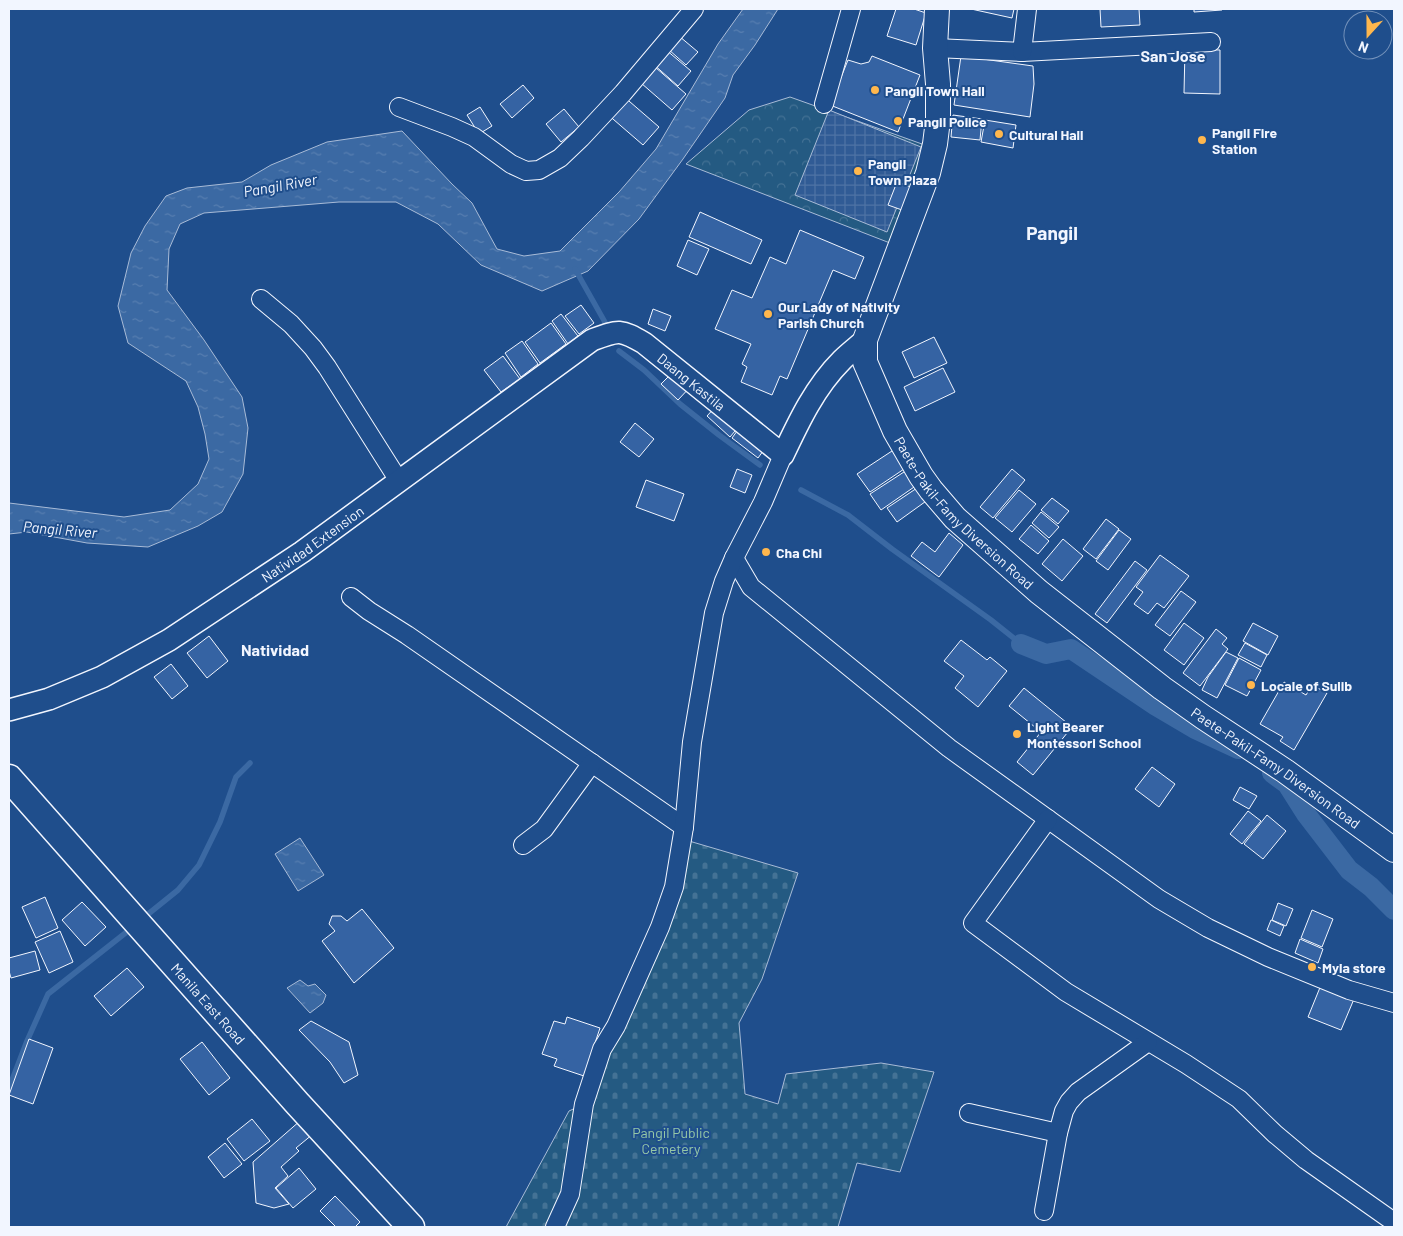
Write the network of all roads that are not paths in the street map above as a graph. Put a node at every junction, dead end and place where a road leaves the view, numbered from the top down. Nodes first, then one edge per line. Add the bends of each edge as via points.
1 (694, 9) edge
2 (851, 9) edge
3 (938, 9) edge
4 (1028, 9) edge
5 (1211, 42) dead end
6 (935, 48) junction
7 (1022, 52) junction
8 (824, 104) dead end
9 (399, 107) dead end
10 (261, 299) dead end
11 (592, 340) joint
12 (865, 340) junction
13 (782, 455) junction
14 (399, 480) junction
15 (734, 558) junction
16 (351, 597) dead end
17 (9, 710) edge
18 (592, 763) junction
19 (9, 778) edge
20 (1048, 819) junction
21 (684, 827) junction
22 (523, 845) dead end
23 (1394, 850) edge
24 (1394, 1003) edge
25 (1148, 1042) junction
26 (969, 1114) dead end
27 (1058, 1133) junction
28 (1044, 1211) dead end
29 (1394, 1222) edge
30 (411, 1227) edge
31 (555, 1227) edge

1 - 9 street via 581,138 560,158 539,170 526,171 474,137
2 - 8 street
3 - 6 main road, Paete-Pakil-Famy Diversion Road
4 - 7 street
5 - 7 street
6 - 7 street
6 - 12 main road, Paete-Pakil-Famy Diversion Road via 938,120 935,144 928,173
10 - 14 street via 313,348
11 - 13 street, Daang Kastila via 613,332 627,333 644,343
11 - 14 street, Natividad Extension
12 - 13 street via 828,375 809,402
12 - 23 main road, Paete-Pakil-Famy Diversion Road via 865,362 895,431 921,476 955,518 1039,592 1162,688
13 - 15 street
14 - 17 street, Natividad Extension via 302,552 169,640 102,677 49,699
15 - 20 street via 751,587 788,618 949,748
15 - 21 street via 714,613 706,655 692,742
16 - 18 street
18 - 21 street
18 - 22 street via 544,828
19 - 30 main road, Manila East Road
20 - 24 street via 1159,899 1208,928 1349,990
20 - 25 street via 973,923 1066,992
21 - 31 street via 667,910 616,1026 602,1049 591,1082 584,1104 570,1194
25 - 27 street via 1078,1092 1064,1111
25 - 29 street via 1239,1100 1306,1160
26 - 27 street
27 - 28 street

